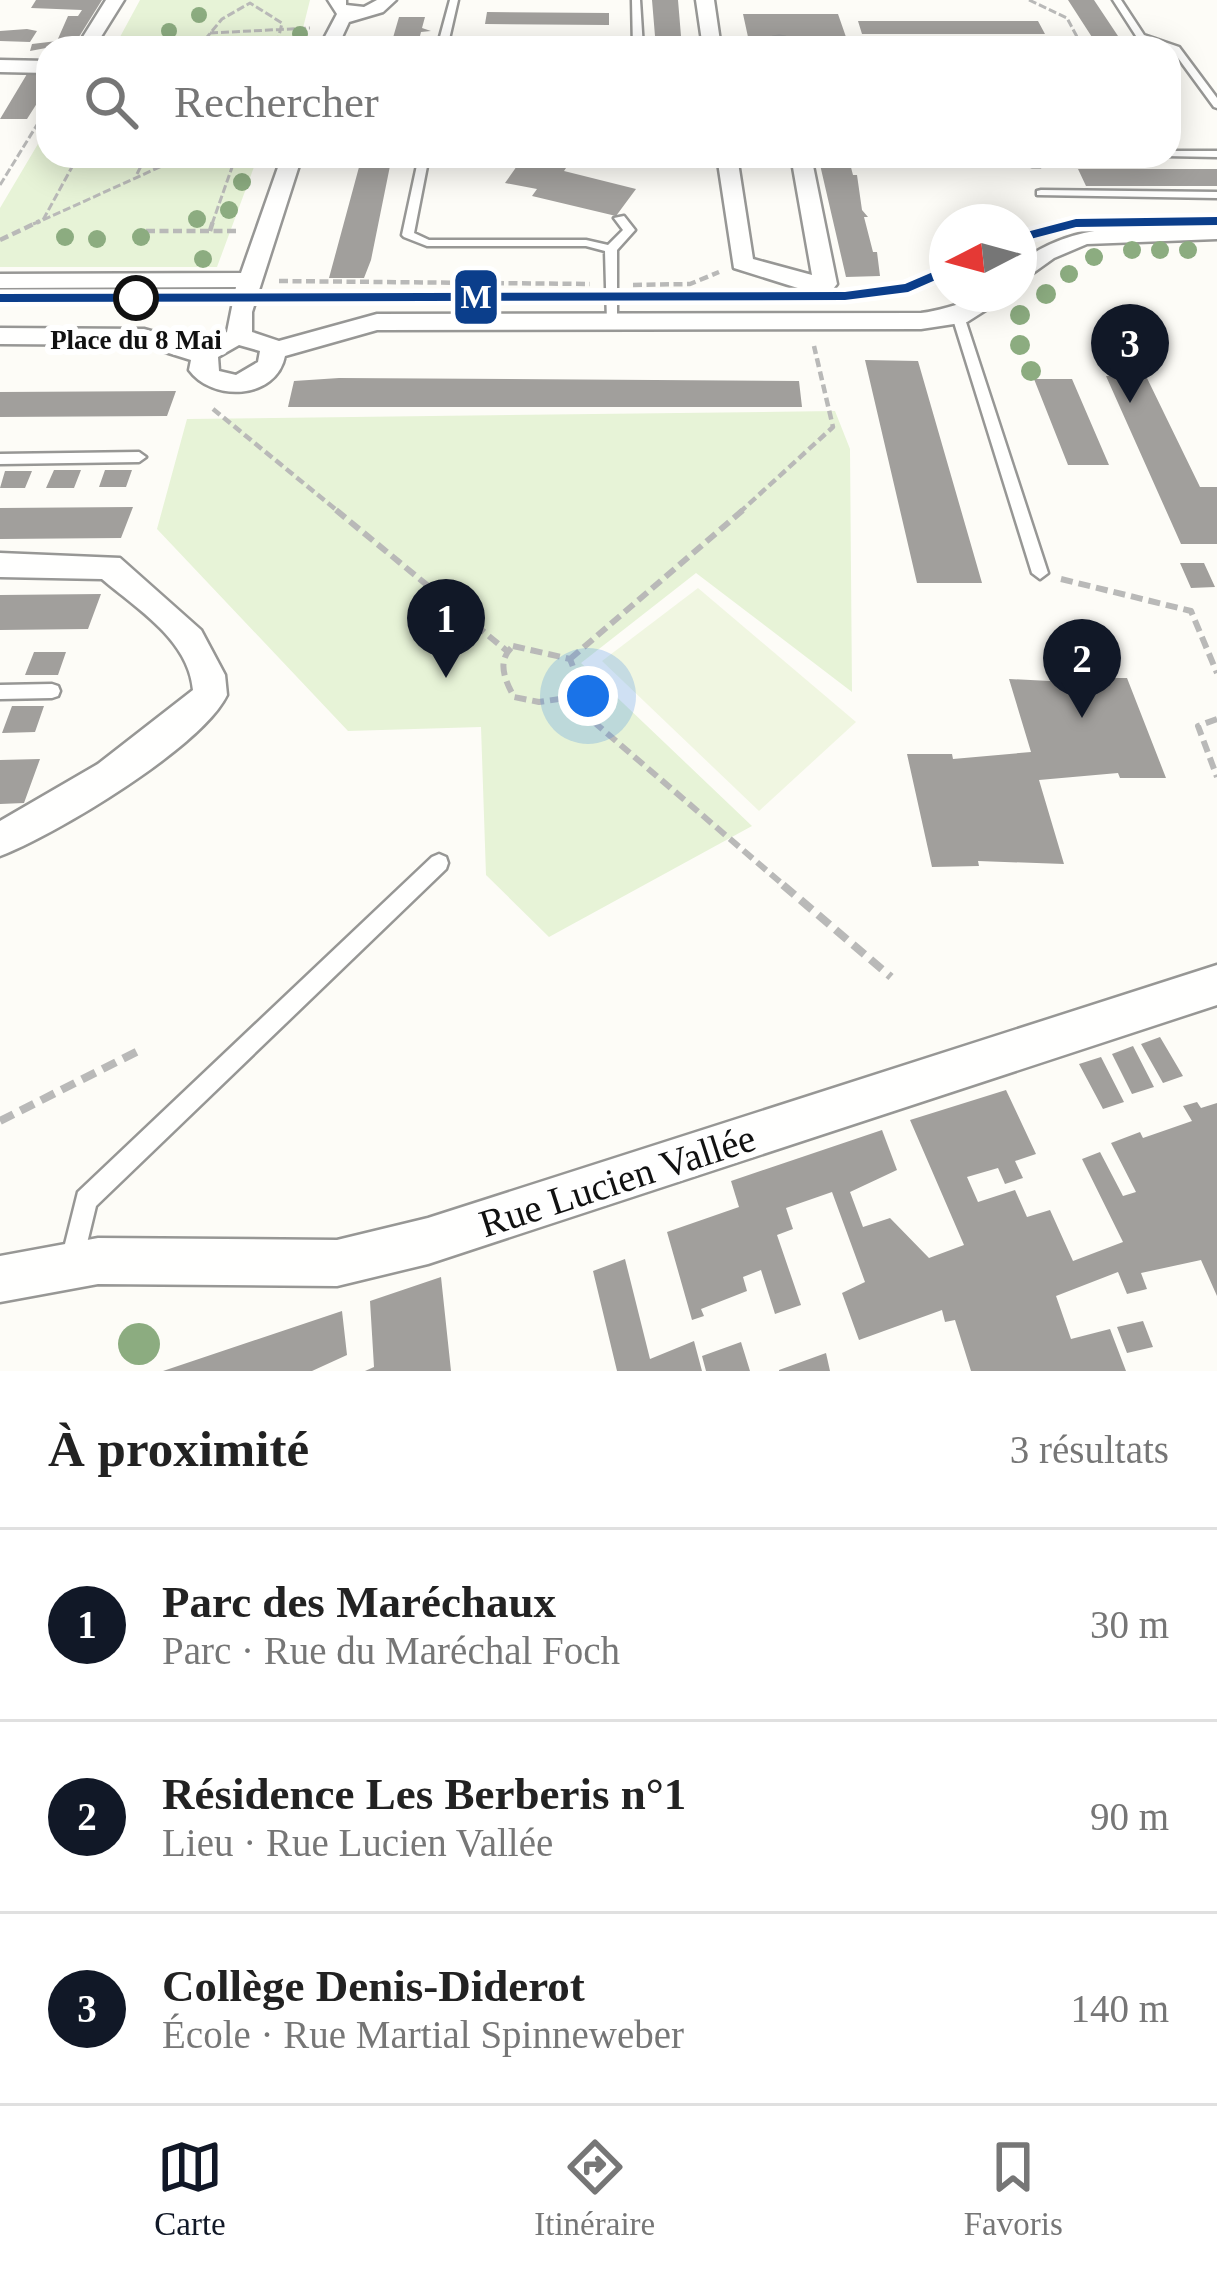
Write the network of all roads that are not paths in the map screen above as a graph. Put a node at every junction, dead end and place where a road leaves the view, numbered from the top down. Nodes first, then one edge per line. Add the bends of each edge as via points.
1 (115, 0) edge
2 (387, 0) edge
3 (454, 0) edge
4 (636, 0) edge
5 (705, 0) edge
6 (1117, 0) edge
7 (344, 6) edge
8 (92, 36) edge
9 (333, 36) edge
10 (445, 36) edge
11 (638, 36) edge
12 (710, 36) edge
13 (1141, 36) edge
14 (1181, 56) edge
15 (0, 67) edge
16 (36, 67) edge
17 (1217, 105) edge
18 (1181, 154) edge
19 (1217, 154) edge
20 (288, 168) edge
21 (422, 168) edge
22 (729, 168) edge
23 (803, 168) edge
24 (1041, 193) dead end
25 (1217, 195) edge
26 (620, 218) dead end
27 (1217, 232) edge
28 (610, 249) junction
29 (1037, 261) edge
30 (251, 280) junction
31 (0, 281) edge
32 (965, 312) edge
33 (958, 316) junction
34 (614, 321) junction
35 (0, 337) edge
36 (239, 338) junction
37 (273, 351) junction
38 (205, 366) junction
39 (139, 457) dead end
40 (0, 459) edge
41 (0, 565) edge
42 (1040, 573) road end
43 (52, 691) dead end
44 (0, 692) edge
45 (0, 839) edge
46 (439, 863) dead end
47 (1217, 985) edge
48 (72, 1265) junction
49 (0, 1279) edge

1 - 8 street
2 - 7 street via 374,10
3 - 10 lane
4 - 11 lane
5 - 12 street
6 - 13 lane
7 - 9 street
14 - 17 lane
15 - 16 street
18 - 19 lane
20 - 30 street
21 - 28 lane via 408,235 428,243
22 - 23 street via 742,263 825,284
24 - 25 lane
26 - 28 lane via 629,230
27 - 29 street via 1083,237
28 - 34 lane
30 - 31 street
30 - 36 street
32 - 33 street
33 - 34 street
33 - 42 lane
34 - 37 street via 377,322
35 - 38 street via 144,337
36 - 37 street
36 - 38 street via 219,344
37 - 38 street via 270,366 245,382 222,384
39 - 40 lane
41 - 45 street via 109,567 200,650 212,672 210,694 161,737
43 - 44 lane
46 - 48 lane via 86,1200
47 - 48 street, Rue Lucien Vallée via 428,1241 337,1263
48 - 49 street, Rue Lucien Vallée

